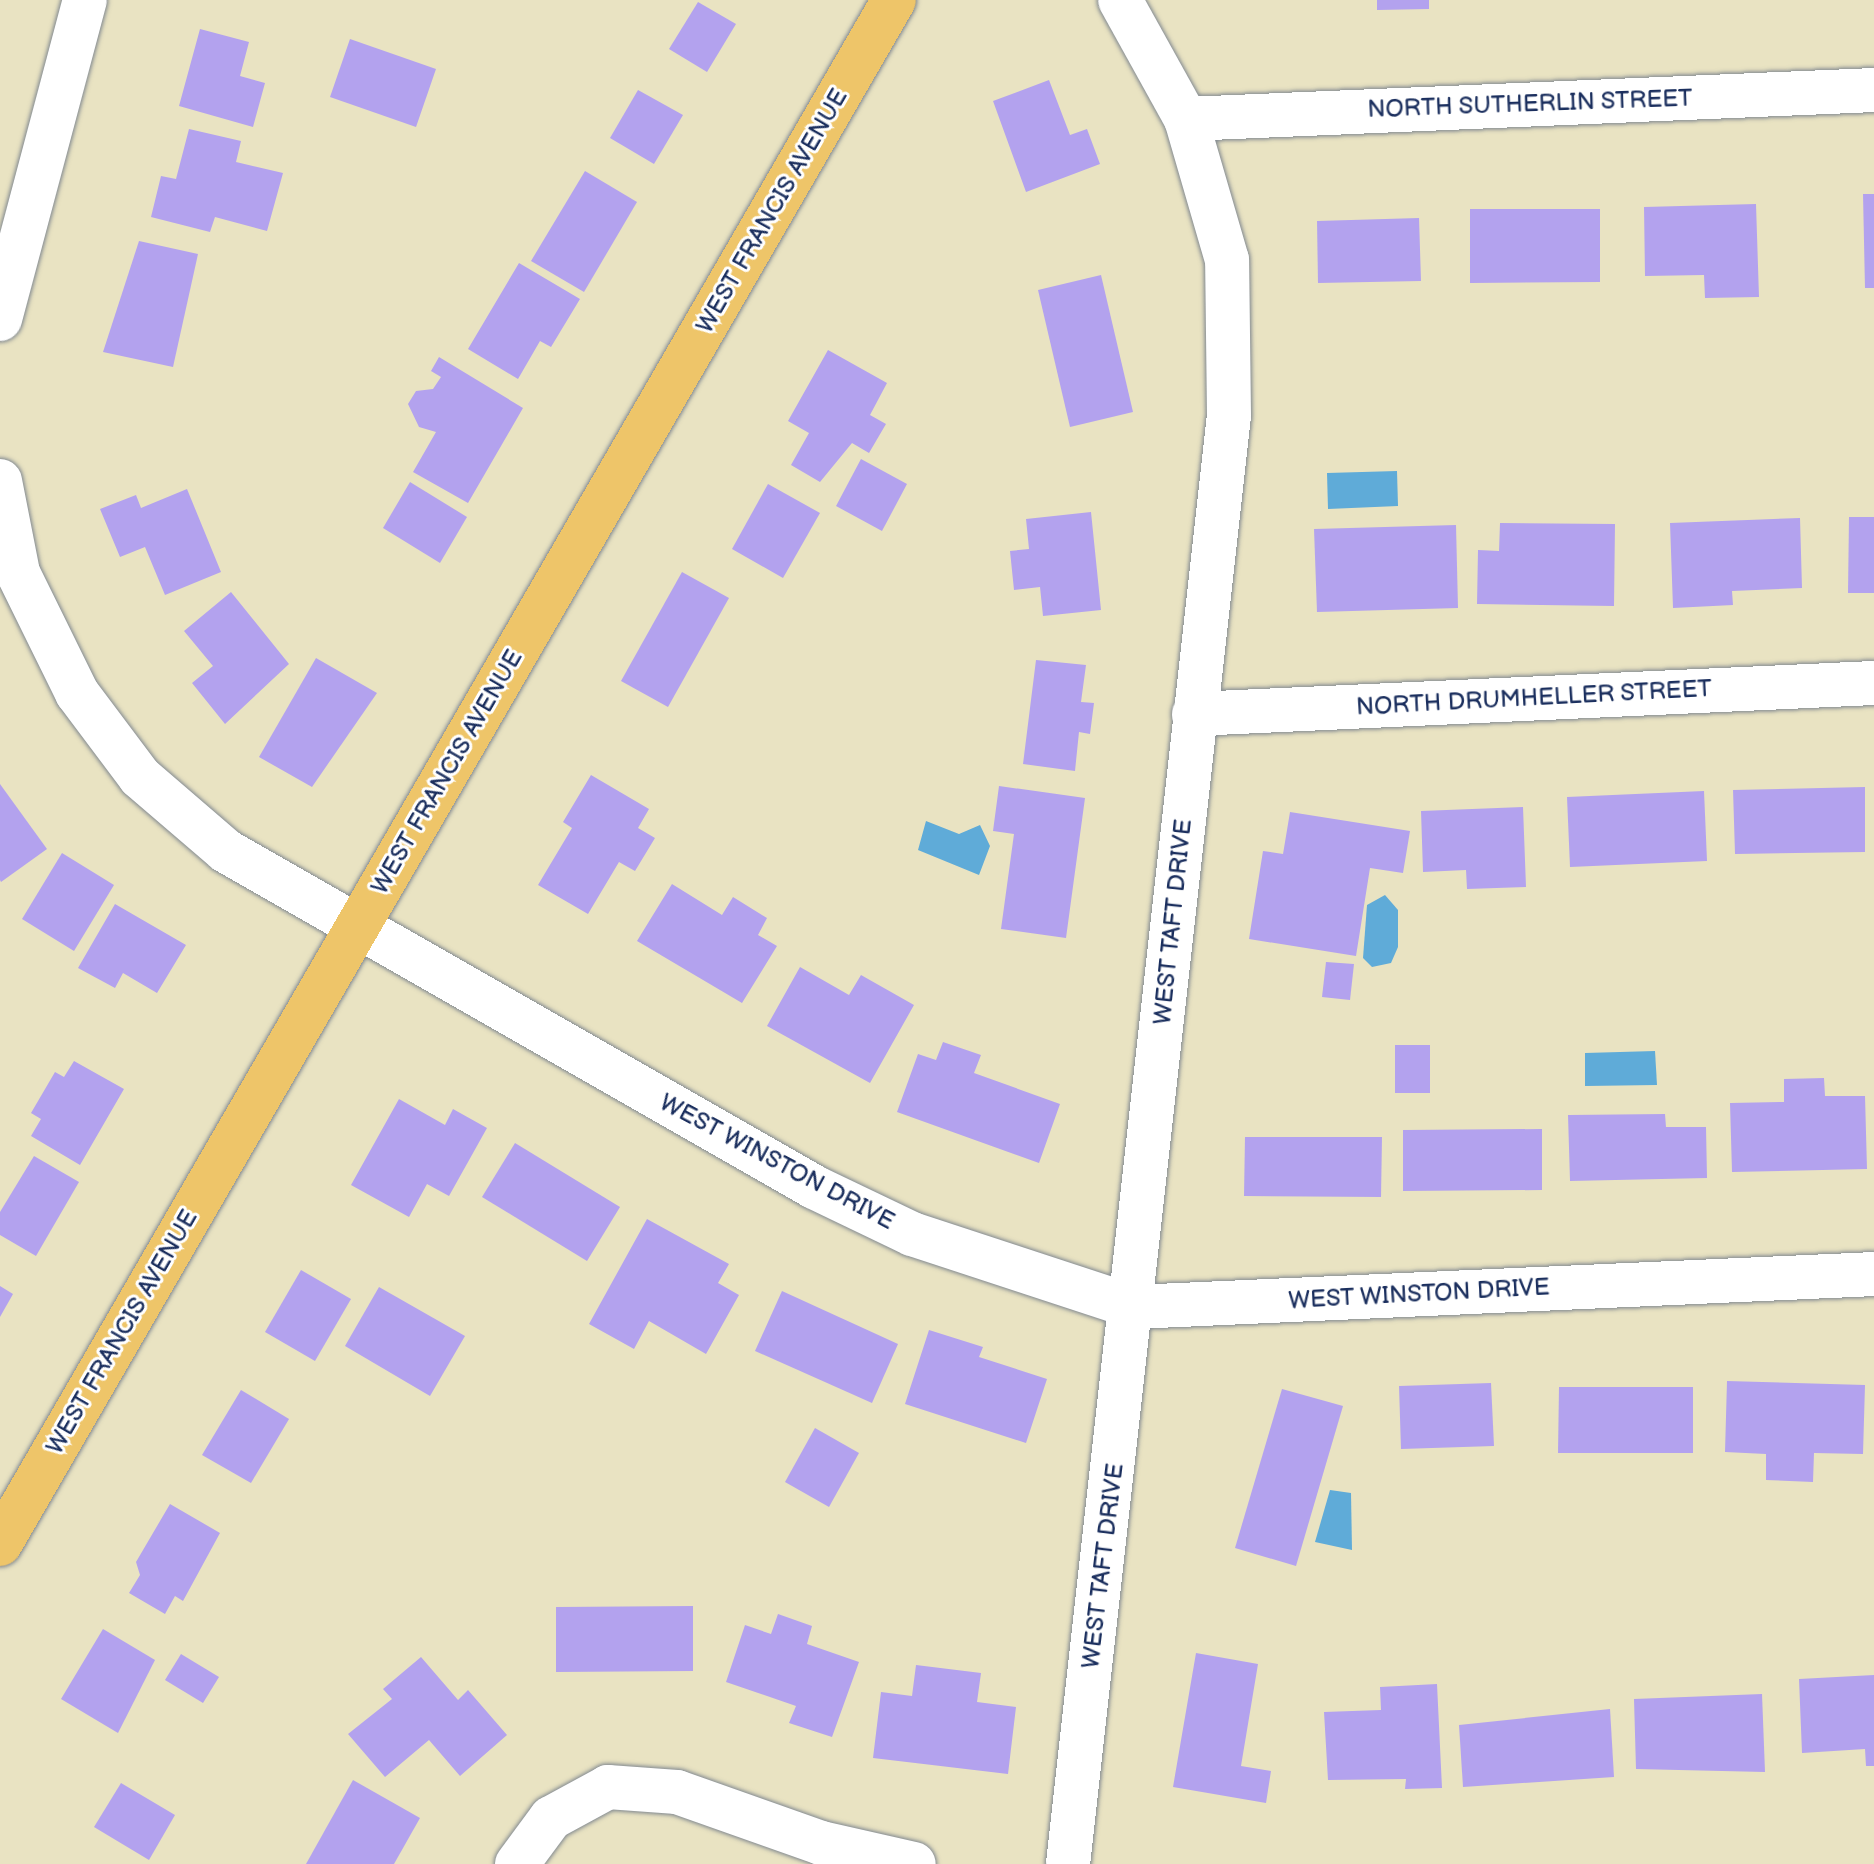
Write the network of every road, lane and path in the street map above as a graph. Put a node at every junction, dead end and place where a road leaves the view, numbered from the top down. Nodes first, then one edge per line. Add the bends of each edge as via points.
1 (85, 0) edge
2 (894, 0) edge
3 (1120, 0) edge
4 (1874, 90) edge
5 (1186, 119) junction
6 (1, 297) edge
7 (0, 481) edge
8 (1874, 683) edge
9 (1194, 714) junction
10 (356, 927) junction
11 (1874, 1274) edge
12 (1134, 1307) junction
13 (0, 1544) edge
14 (517, 1864) edge
15 (914, 1864) edge
16 (1068, 1864) edge

1 - 6 street
2 - 10 main road, WEST FRANCIS AVENUE
3 - 5 street, WEST TAFT DRIVE
4 - 5 street, NORTH SUTHERLIN STREET
5 - 9 street, WEST TAFT DRIVE via 1227,260 1229,416
7 - 10 street, WEST WINSTON DRIVE via 18,573 77,693 140,777 226,851
8 - 9 street, NORTH DRUMHELLER STREET
9 - 12 street, WEST TAFT DRIVE
10 - 12 street, WEST WINSTON DRIVE via 814,1187 986,1263
10 - 13 main road, WEST FRANCIS AVENUE
11 - 12 street, WEST WINSTON DRIVE
12 - 16 street, WEST TAFT DRIVE
14 - 15 street via 551,1818 608,1787 677,1792 821,1843

